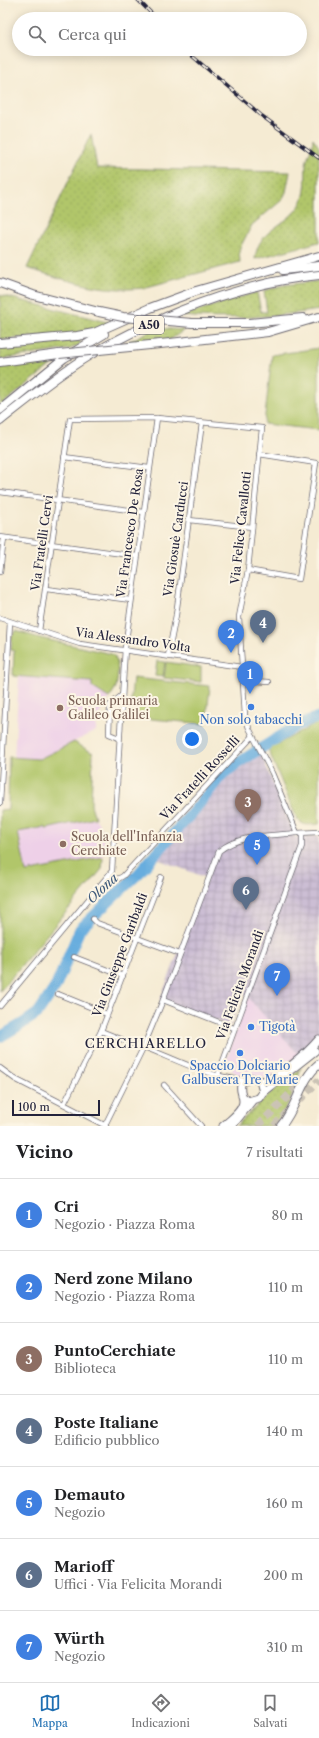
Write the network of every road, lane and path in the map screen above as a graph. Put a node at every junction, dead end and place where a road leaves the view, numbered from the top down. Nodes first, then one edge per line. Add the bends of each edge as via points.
1 (319, 256) edge
2 (319, 266) edge
3 (319, 275) edge
4 (247, 276) junction
5 (0, 283) edge
6 (0, 288) edge
7 (33, 295) junction
8 (319, 316) edge
9 (125, 321) junction
10 (0, 343) edge
11 (0, 362) edge
12 (0, 410) edge
13 (157, 418) junction
14 (0, 421) edge
15 (202, 423) junction
16 (259, 454) junction
17 (64, 456) junction
18 (149, 468) junction
19 (0, 492) edge
20 (57, 500) junction
21 (143, 512) junction
22 (189, 520) junction
23 (252, 527) junction
24 (2, 538) edge
25 (51, 544) junction
26 (137, 556) junction
27 (248, 570) junction
28 (0, 572) edge
29 (46, 589) junction
30 (131, 600) junction
31 (0, 618) edge
32 (10, 622) junction
33 (39, 632) junction
34 (124, 650) junction
35 (168, 656) junction
36 (242, 667) junction
37 (242, 680) junction
38 (269, 682) dead end
39 (121, 696) junction
40 (253, 736) junction
41 (119, 738) junction
42 (0, 803) edge
43 (319, 832) edge
44 (300, 833) junction
45 (108, 877) junction
46 (161, 877) dead end
47 (94, 920) dead end
48 (137, 938) junction
49 (180, 954) junction
50 (74, 957) dead end
51 (123, 976) junction
52 (58, 994) dead end
53 (163, 1000) junction
54 (0, 1006) edge
55 (107, 1014) junction
56 (234, 1028) junction
57 (101, 1031) junction
58 (319, 1039) edge
59 (319, 1046) edge
60 (143, 1048) junction
61 (319, 1064) edge
62 (0, 1068) edge
63 (218, 1075) junction
64 (228, 1079) junction
65 (244, 1080) junction
66 (260, 1080) junction
67 (164, 1085) dead end
68 (240, 1088) junction
69 (263, 1092) junction
70 (242, 1096) junction
71 (252, 1101) junction
72 (64, 1104) junction
73 (105, 1126) edge
74 (201, 1126) edge
75 (223, 1126) edge
76 (232, 1126) edge
77 (281, 1126) edge

1 - 4 highway
2 - 4 highway
3 - 14 highway, A50 via 245,289 196,305 134,332 71,368
4 - 9 highway via 171,300
5 - 7 highway, A50
6 - 7 highway
7 - 8 highway, A50, bridge via 123,317 192,323 249,323
8 - 11 highway, bridge via 268,332
9 - 10 highway via 86,335
9 - 12 highway via 64,358
13 - 15 street
13 - 17 street, Via Fratelli Cervi via 70,419
13 - 18 street, Via Francesco De Rosa
15 - 16 street, Via Felice Cavallotti via 262,428
15 - 22 street, Via Giosuè Carducci
16 - 23 street, Via Felice Cavallotti
16 - 27 street via 316,463 299,579
17 - 18 street
17 - 20 street, Via Fratelli Cervi
18 - 21 street, Via Francesco De Rosa
19 - 20 street
20 - 21 street
20 - 25 street, Via Fratelli Cervi
21 - 26 street, Via Francesco De Rosa
22 - 23 street
22 - 35 street, Via Giosuè Carducci
23 - 27 street, Via Felice Cavallotti
24 - 25 street
24 - 28 street
25 - 26 street
25 - 29 street, Via Fratelli Cervi
26 - 30 street, Via Francesco De Rosa
27 - 36 street, Via Felice Cavallotti via 238,630
29 - 30 street
29 - 33 street, Via Fratelli Cervi
30 - 34 street, Via Francesco De Rosa
31 - 32 street, Via Alessandro Volta
32 - 33 street, Via Alessandro Volta
32 - 42 street
33 - 34 street, Via Alessandro Volta via 74,643
34 - 35 street, Via Alessandro Volta
34 - 39 street, Via Francesco De Rosa
35 - 36 street, Via Alessandro Volta
36 - 37 street, Via Felice Cavallotti
37 - 38 street
37 - 40 street, Via Felice Cavallotti via 245,716
39 - 41 street, Via Francesco De Rosa
39 - 41 street via 110,705 108,719 109,734
40 - 44 street, Via Felice Cavallotti
40 - 45 street, Via Fratelli Rosselli via 123,876 118,879
41 - 45 street, Via Francesco De Rosa via 112,867
43 - 44 street
44 - 49 street via 240,840 229,843 219,851
44 - 56 street, Via Felicita Morandi via 302,846
45 - 54 street
46 - 48 street, Via Giuseppe Garibaldi
47 - 48 street
48 - 49 street
48 - 51 street, Via Giuseppe Garibaldi
49 - 53 street
50 - 51 street
51 - 55 street, Via Giuseppe Garibaldi
52 - 55 street
53 - 56 street
53 - 60 street
55 - 57 street, Via Giuseppe Garibaldi
56 - 63 street, Via Felicita Morandi
57 - 60 street
57 - 72 street, Via Giuseppe Garibaldi
58 - 66 main road via 309,1050 274,1076
59 - 69 main road
60 - 63 street
60 - 73 street
61 - 77 highway
62 - 72 street
63 - 64 street
64 - 65 street
64 - 68 street
65 - 66 main road
65 - 68 main road
66 - 69 main road
67 - 74 street
68 - 70 main road
69 - 71 main road via 259,1098
70 - 71 main road
70 - 75 main road via 242,1106
71 - 76 main road
72 - 73 street

